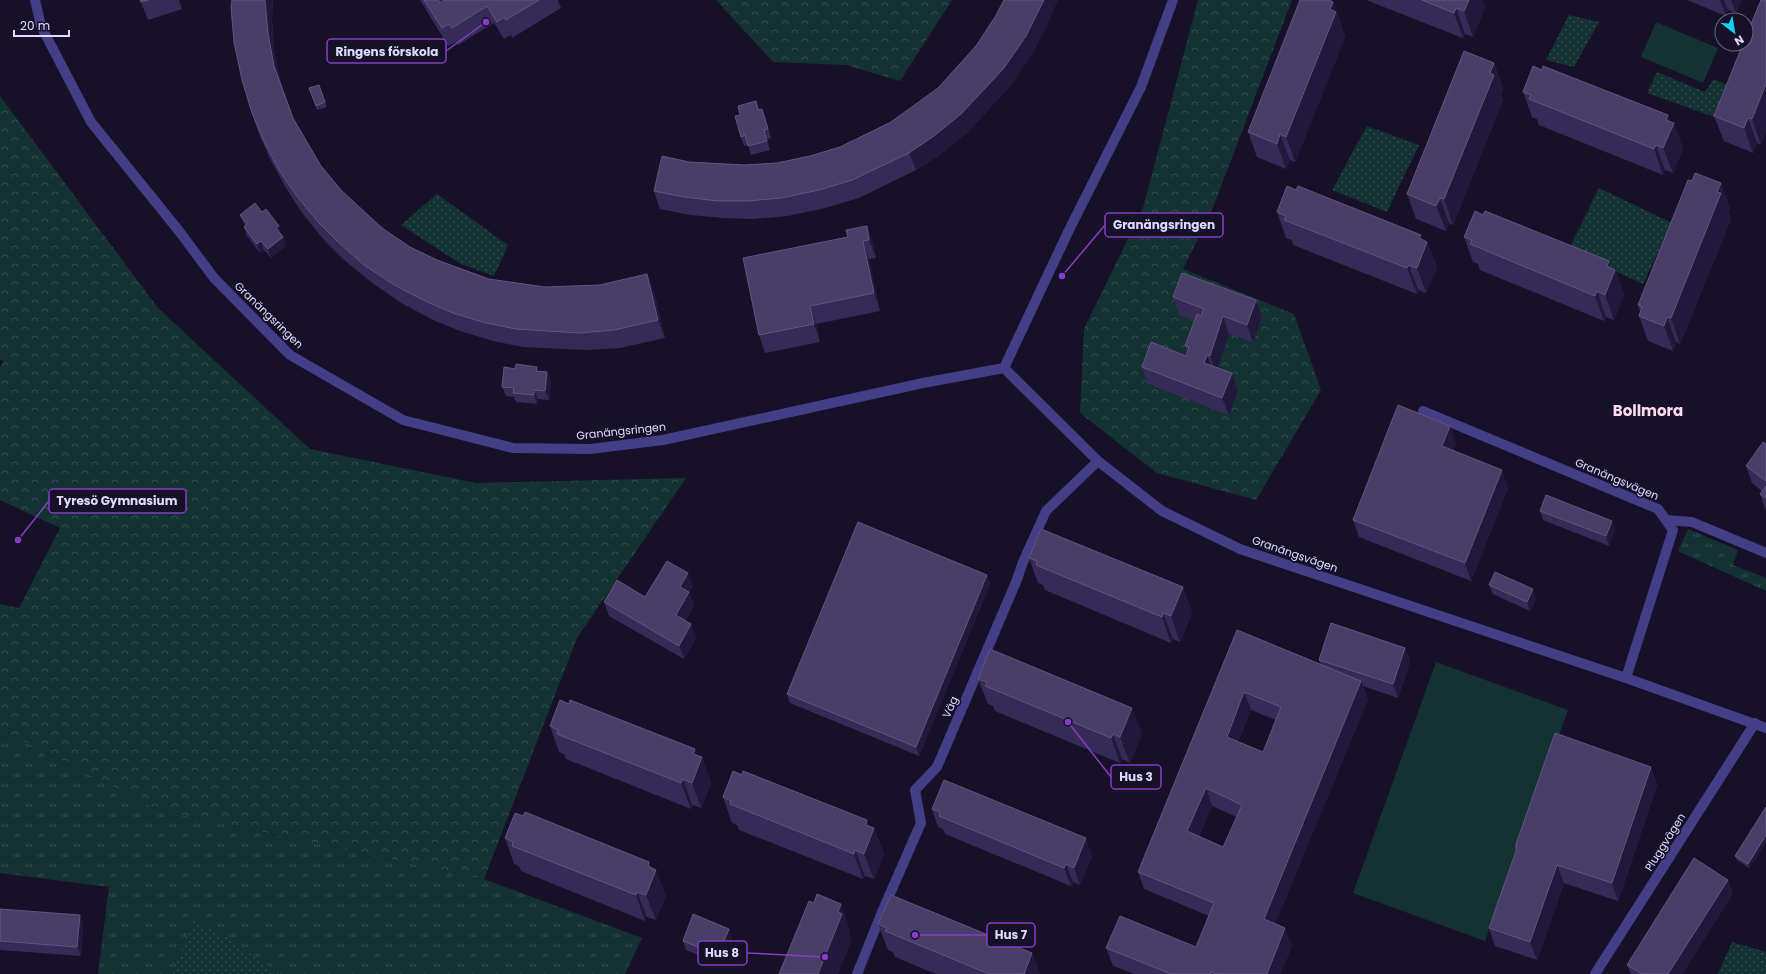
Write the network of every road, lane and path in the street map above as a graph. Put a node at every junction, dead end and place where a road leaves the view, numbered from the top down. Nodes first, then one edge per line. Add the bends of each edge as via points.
1 (35, 0) edge
2 (1173, 0) edge
3 (1004, 368) junction
4 (1423, 411) dead end
5 (1098, 461) junction
6 (1666, 520) junction
7 (1766, 553) edge
8 (1626, 678) junction
9 (1755, 723) junction
10 (1766, 728) edge
11 (857, 974) edge
12 (1595, 974) edge

1 - 3 street, Granängsringen via 41,26 91,122 214,278 290,355 403,420 513,448 590,449 662,440 923,383
2 - 3 street via 1141,87 1069,230
3 - 5 street, Granängsvägen
4 - 6 street, Granängsvägen via 1658,509
5 - 8 street, Granängsvägen via 1162,510 1240,549
5 - 11 street, Väg via 1046,511 937,767 915,790 921,823
6 - 7 street via 1692,522
6 - 8 street via 1673,530
8 - 9 street, Granängsvägen
9 - 10 street, Granängsvägen
9 - 12 street, Pluggvägen

